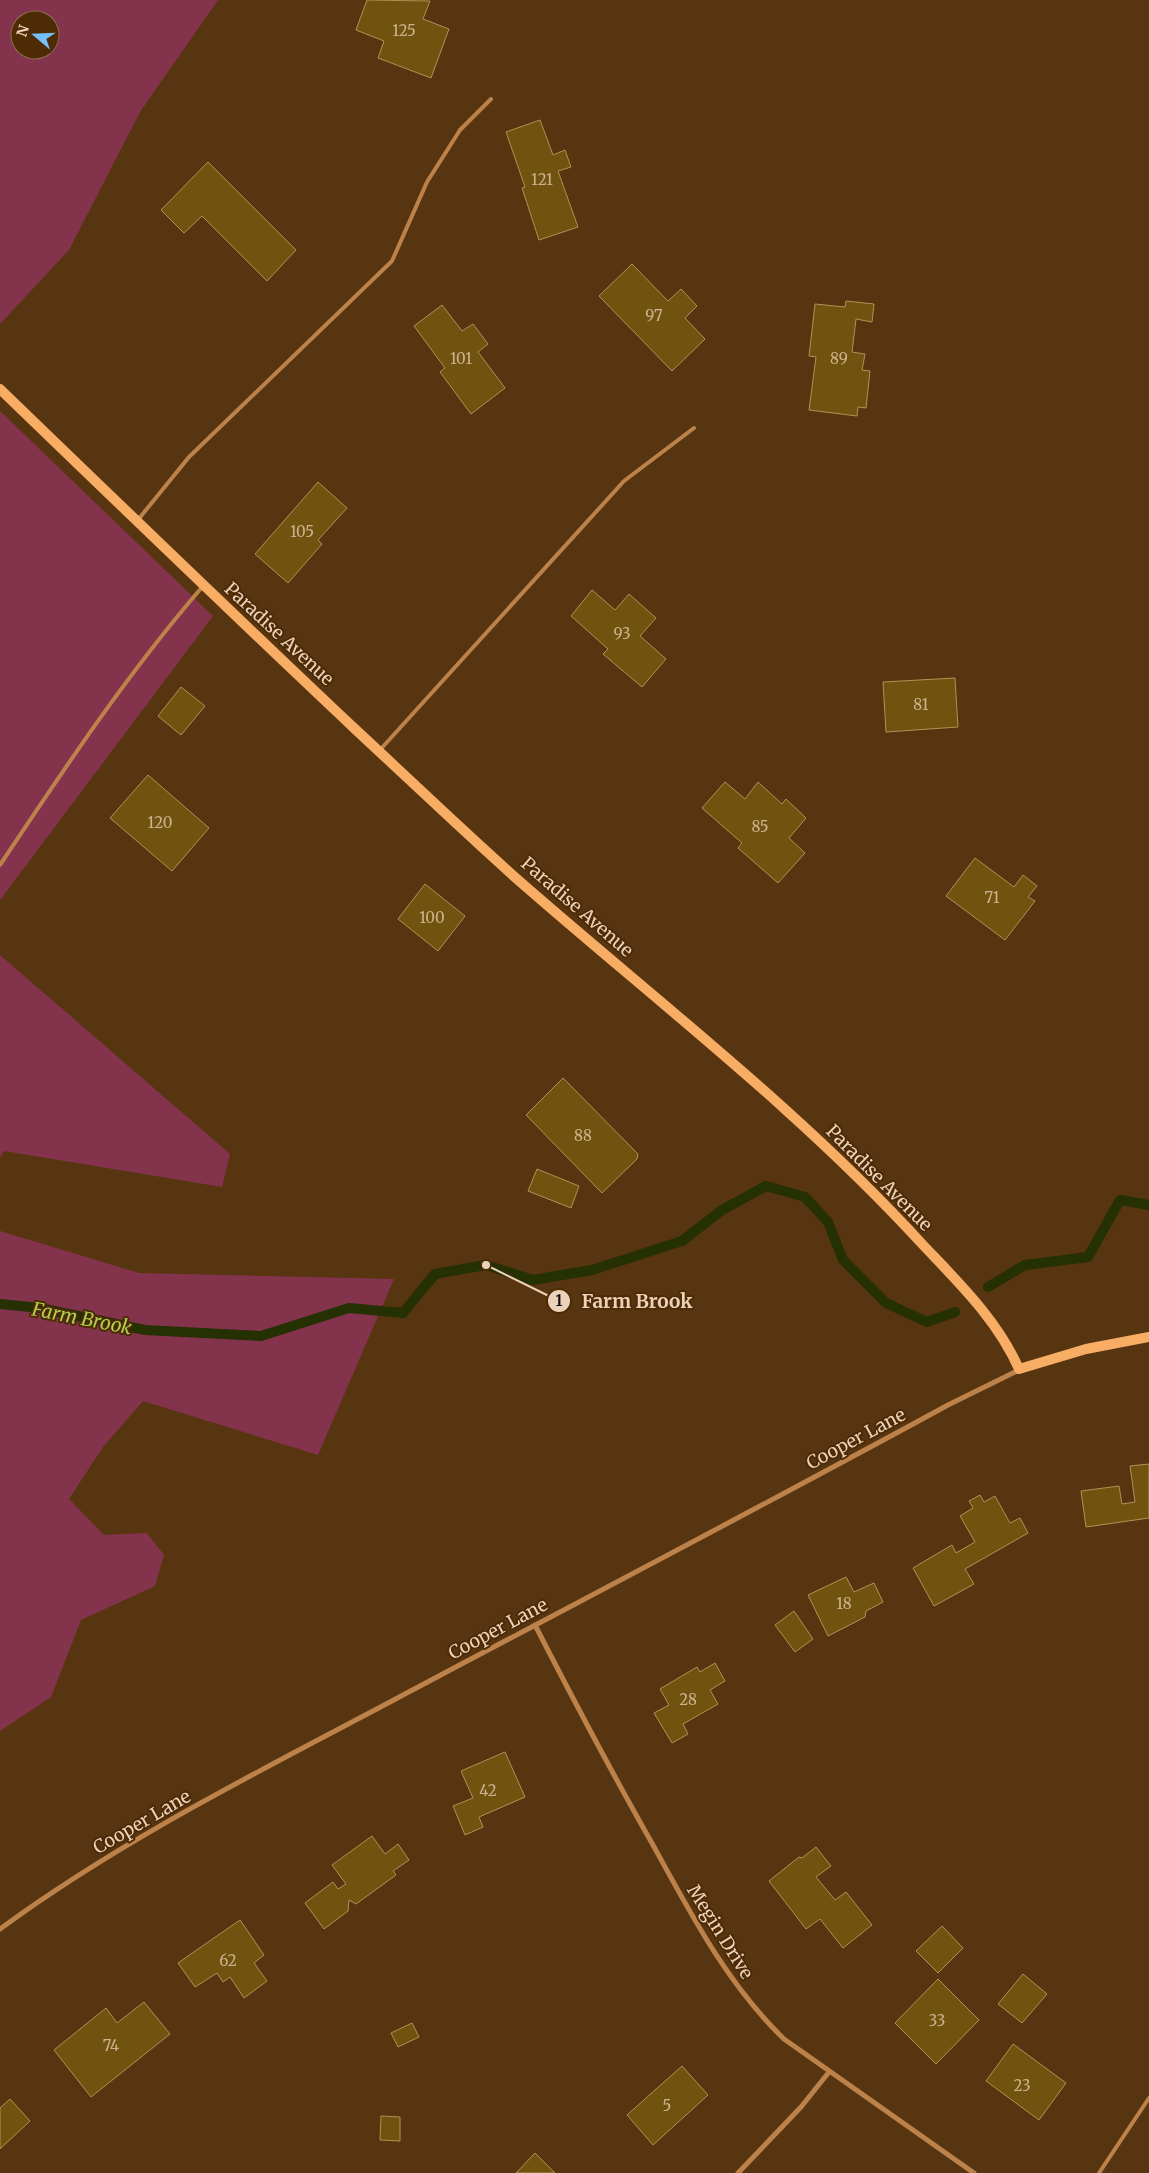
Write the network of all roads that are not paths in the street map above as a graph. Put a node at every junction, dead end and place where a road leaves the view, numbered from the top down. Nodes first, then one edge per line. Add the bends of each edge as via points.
1 (491, 100) dead end
2 (0, 389) edge
3 (694, 428) dead end
4 (137, 521) junction
5 (204, 585) junction
6 (379, 751) junction
7 (0, 865) edge
8 (1149, 1337) edge
9 (1019, 1369) junction
10 (536, 1625) junction
11 (0, 1930) edge
12 (829, 2072) junction
13 (1149, 2098) edge
14 (738, 2173) edge
15 (974, 2173) edge
16 (1100, 2173) edge

1 - 4 lane via 460,130 427,182 392,261 189,457
2 - 4 street, Paradise Avenue
3 - 6 lane via 624,480
4 - 5 street, Paradise Avenue
5 - 6 street, Paradise Avenue
5 - 7 lane via 163,632 101,714
6 - 9 street, Paradise Avenue via 518,879 792,1114 896,1215 998,1329
8 - 9 street via 1078,1351
9 - 10 street, Cooper Lane
10 - 11 street, Cooper Lane via 142,1837 49,1893
10 - 12 street, Megin Drive via 589,1730 716,1958 762,2018 784,2039
12 - 14 street via 801,2107
12 - 15 street, Megin Drive
13 - 16 lane

